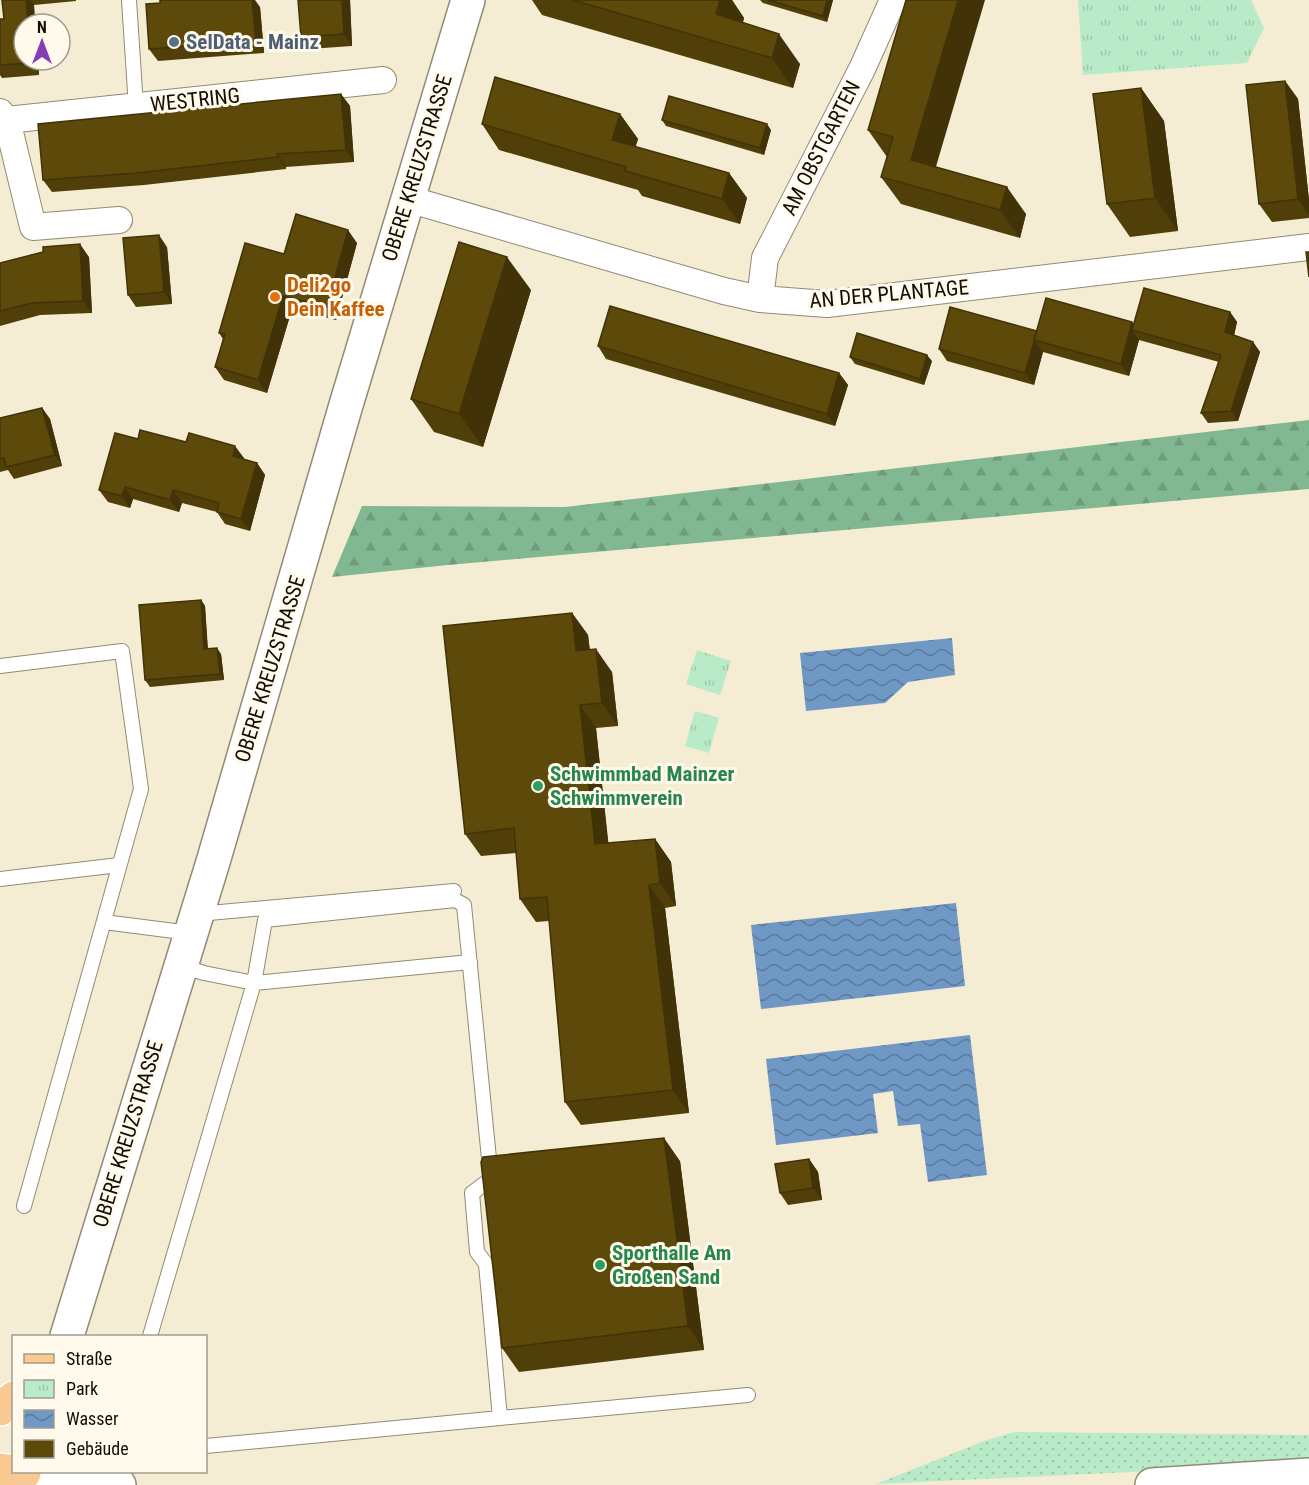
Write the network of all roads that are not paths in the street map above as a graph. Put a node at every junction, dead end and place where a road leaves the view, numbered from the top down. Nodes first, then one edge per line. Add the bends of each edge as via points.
1 (129, 0) edge
2 (468, 0) edge
3 (893, 0) edge
4 (383, 80) dead end
5 (136, 107) junction
6 (4, 116) edge
7 (408, 199) junction
8 (120, 220) dead end
9 (1309, 247) edge
10 (760, 299) junction
11 (0, 666) edge
12 (120, 865) junction
13 (0, 879) edge
14 (454, 891) dead end
15 (104, 921) junction
16 (193, 924) junction
17 (470, 962) junction
18 (181, 966) junction
19 (254, 983) junction
20 (24, 1206) dead end
21 (67, 1335) edge
22 (150, 1335) edge
23 (748, 1395) dead end
24 (12, 1400) edge
25 (0, 1409) edge
26 (500, 1418) junction
27 (207, 1446) edge
28 (121, 1473) edge
29 (17, 1475) edge
30 (1309, 1475) edge
31 (119, 1485) edge
32 (136, 1485) edge
33 (1152, 1485) edge

1 - 5 lane
2 - 7 street, OBERE KREUZSTRASSE
3 - 10 street, AM OBSTGARTEN via 765,258
4 - 5 street, WESTRING
5 - 6 street, WESTRING
6 - 8 street, WESTRING via 33,227
7 - 10 street, AN DER PLANTAGE
7 - 16 street, OBERE KREUZSTRASSE
9 - 10 street, AN DER PLANTAGE via 827,304
11 - 12 lane via 122,651 141,789
12 - 13 lane
12 - 15 lane
14 - 16 lane
15 - 16 lane
15 - 20 lane
16 - 18 street, OBERE KREUZSTRASSE
17 - 19 lane
17 - 19 lane via 464,905 455,900 265,920
17 - 26 lane via 491,1179 472,1193 477,1252 486,1264
18 - 19 lane
18 - 21 street, OBERE KREUZSTRASSE
19 - 22 lane
23 - 26 lane
24 - 25 main road
26 - 27 lane
28 - 32 street
29 - 31 street
30 - 33 street

